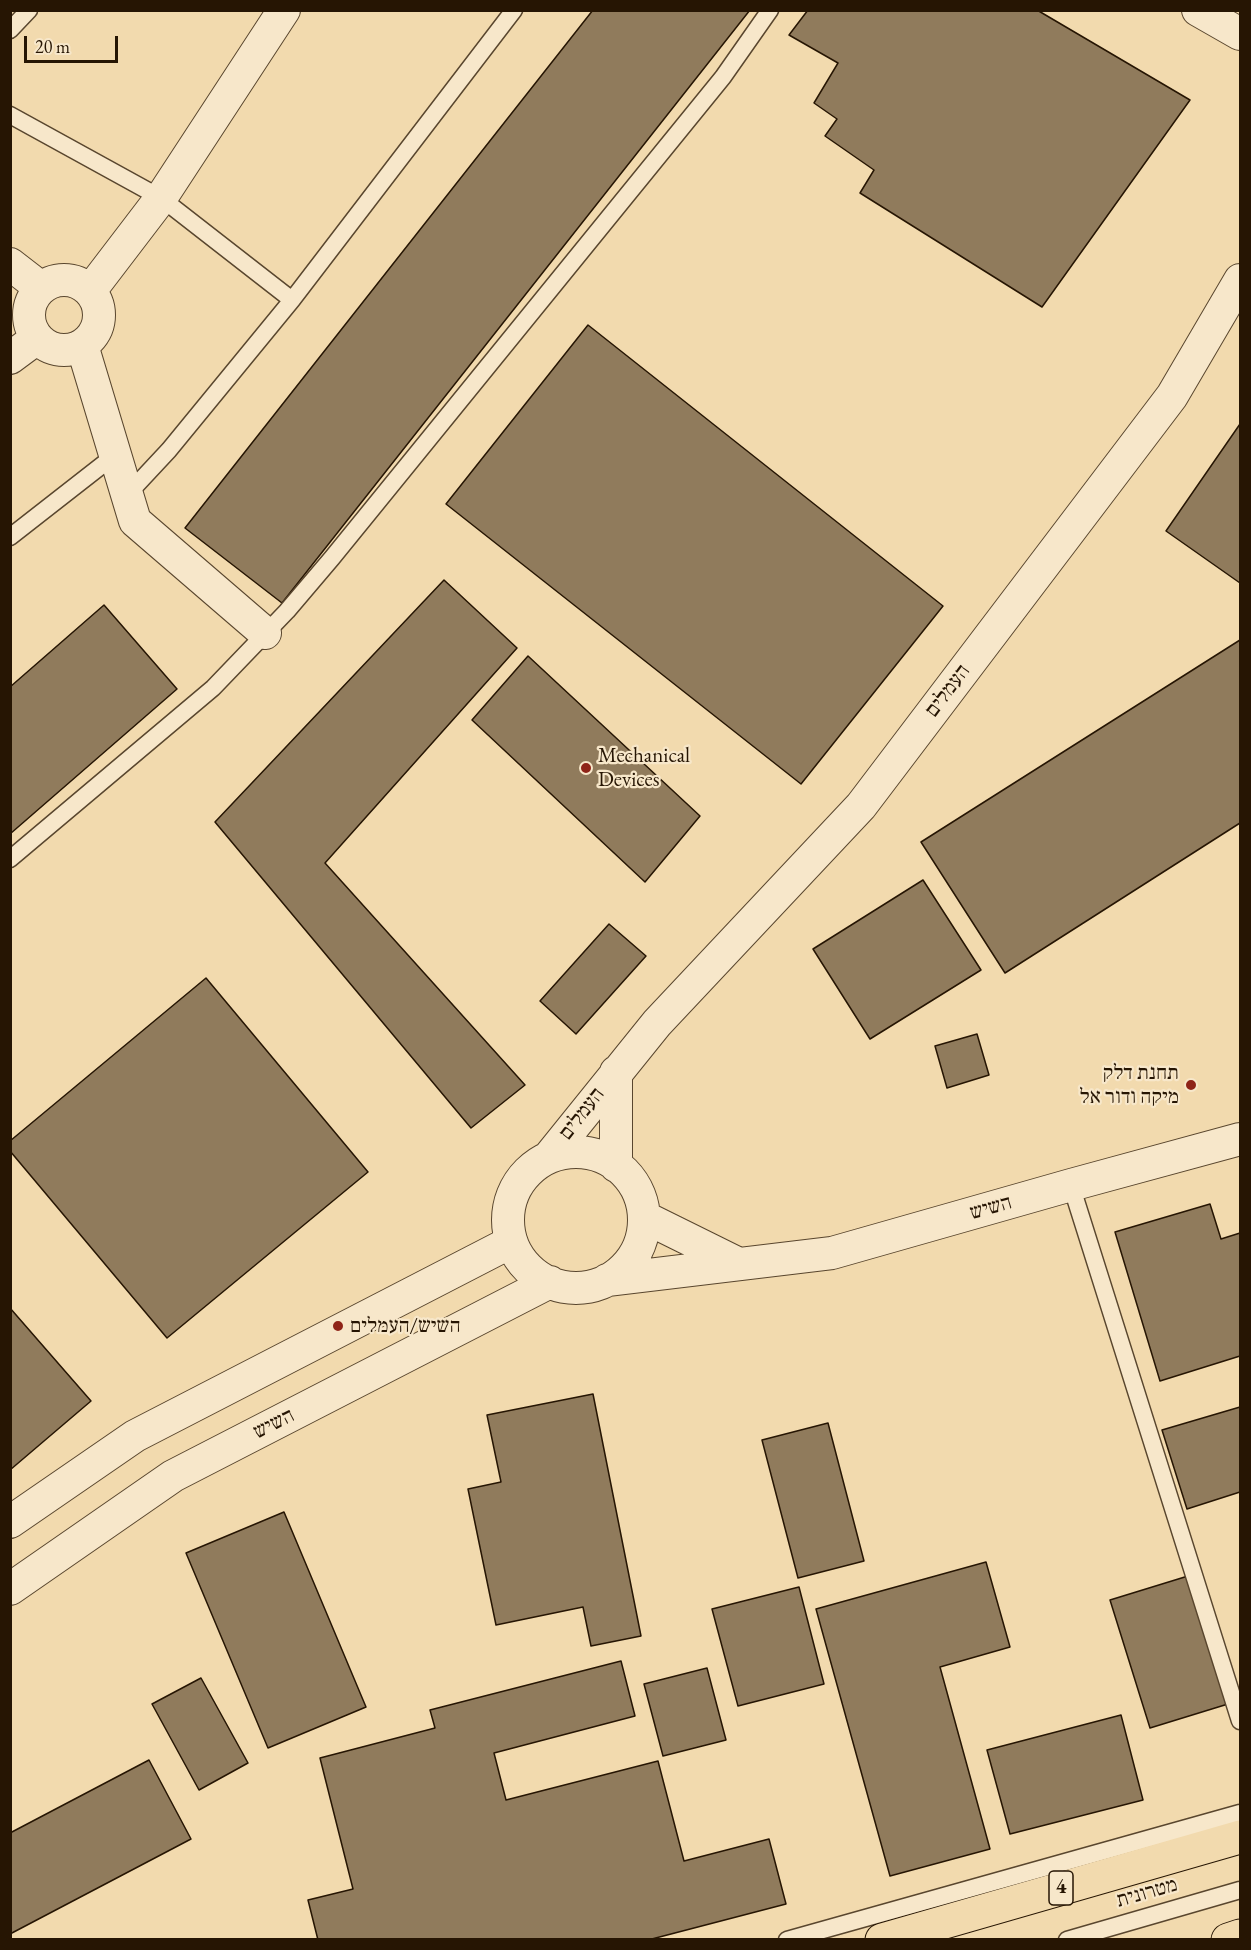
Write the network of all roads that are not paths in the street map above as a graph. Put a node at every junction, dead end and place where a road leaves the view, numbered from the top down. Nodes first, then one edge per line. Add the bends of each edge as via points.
1 (29, 10) edge
2 (284, 10) edge
3 (514, 10) edge
4 (770, 10) edge
5 (1198, 10) edge
6 (10, 30) edge
7 (1240, 34) edge
8 (10, 115) edge
9 (162, 198) junction
10 (10, 264) edge
11 (41, 288) junction
12 (90, 291) junction
13 (1236, 297) edge
14 (292, 300) junction
15 (38, 338) junction
16 (82, 345) junction
17 (10, 358) edge
18 (115, 455) junction
19 (127, 495) junction
20 (10, 537) edge
21 (265, 633) junction
22 (10, 859) edge
23 (616, 1072) junction
24 (1240, 1139) edge
25 (549, 1157) junction
26 (616, 1166) junction
27 (1071, 1185) junction
28 (644, 1217) junction
29 (511, 1242) junction
30 (739, 1264) junction
31 (607, 1280) junction
32 (550, 1282) junction
33 (10, 1522) edge
34 (10, 1588) edge
35 (1240, 1721) edge
36 (1240, 1813) edge
37 (1240, 1838) edge
38 (1240, 1890) edge
39 (1240, 1936) edge
40 (787, 1940) edge
41 (882, 1940) edge
42 (1067, 1940) edge
43 (1228, 1940) edge

1 - 6 lane
2 - 9 street
3 - 14 lane
4 - 21 lane via 716,87 332,558
5 - 7 street
8 - 9 lane
9 - 12 street
9 - 14 lane
10 - 11 street
11 - 12 street via 50,282 72,280
11 - 15 street via 29,307 31,329
12 - 16 street via 97,301 98,324
13 - 23 street, העמלים via 1172,396 861,806 657,1023
14 - 19 lane via 170,450
15 - 16 street via 56,349
15 - 17 street
16 - 18 street
18 - 19 street
18 - 20 lane
19 - 21 street via 135,521
21 - 22 lane via 213,688
23 - 25 street, העמלים
23 - 26 street, העמלים
24 - 27 street, השיש
25 - 26 street via 580,1152
25 - 29 street via 518,1183 507,1222
26 - 28 street via 640,1195
27 - 30 street, השיש via 832,1253
27 - 35 lane
28 - 30 street
28 - 31 street via 642,1239 632,1260
29 - 32 street via 521,1261 536,1276
29 - 33 street via 135,1436
30 - 31 street, השיש
31 - 32 street via 577,1288
32 - 34 street, השיש via 173,1476
36 - 40 lane
37 - 41 highway, 4
38 - 42 lane, מטרונית
39 - 43 highway

